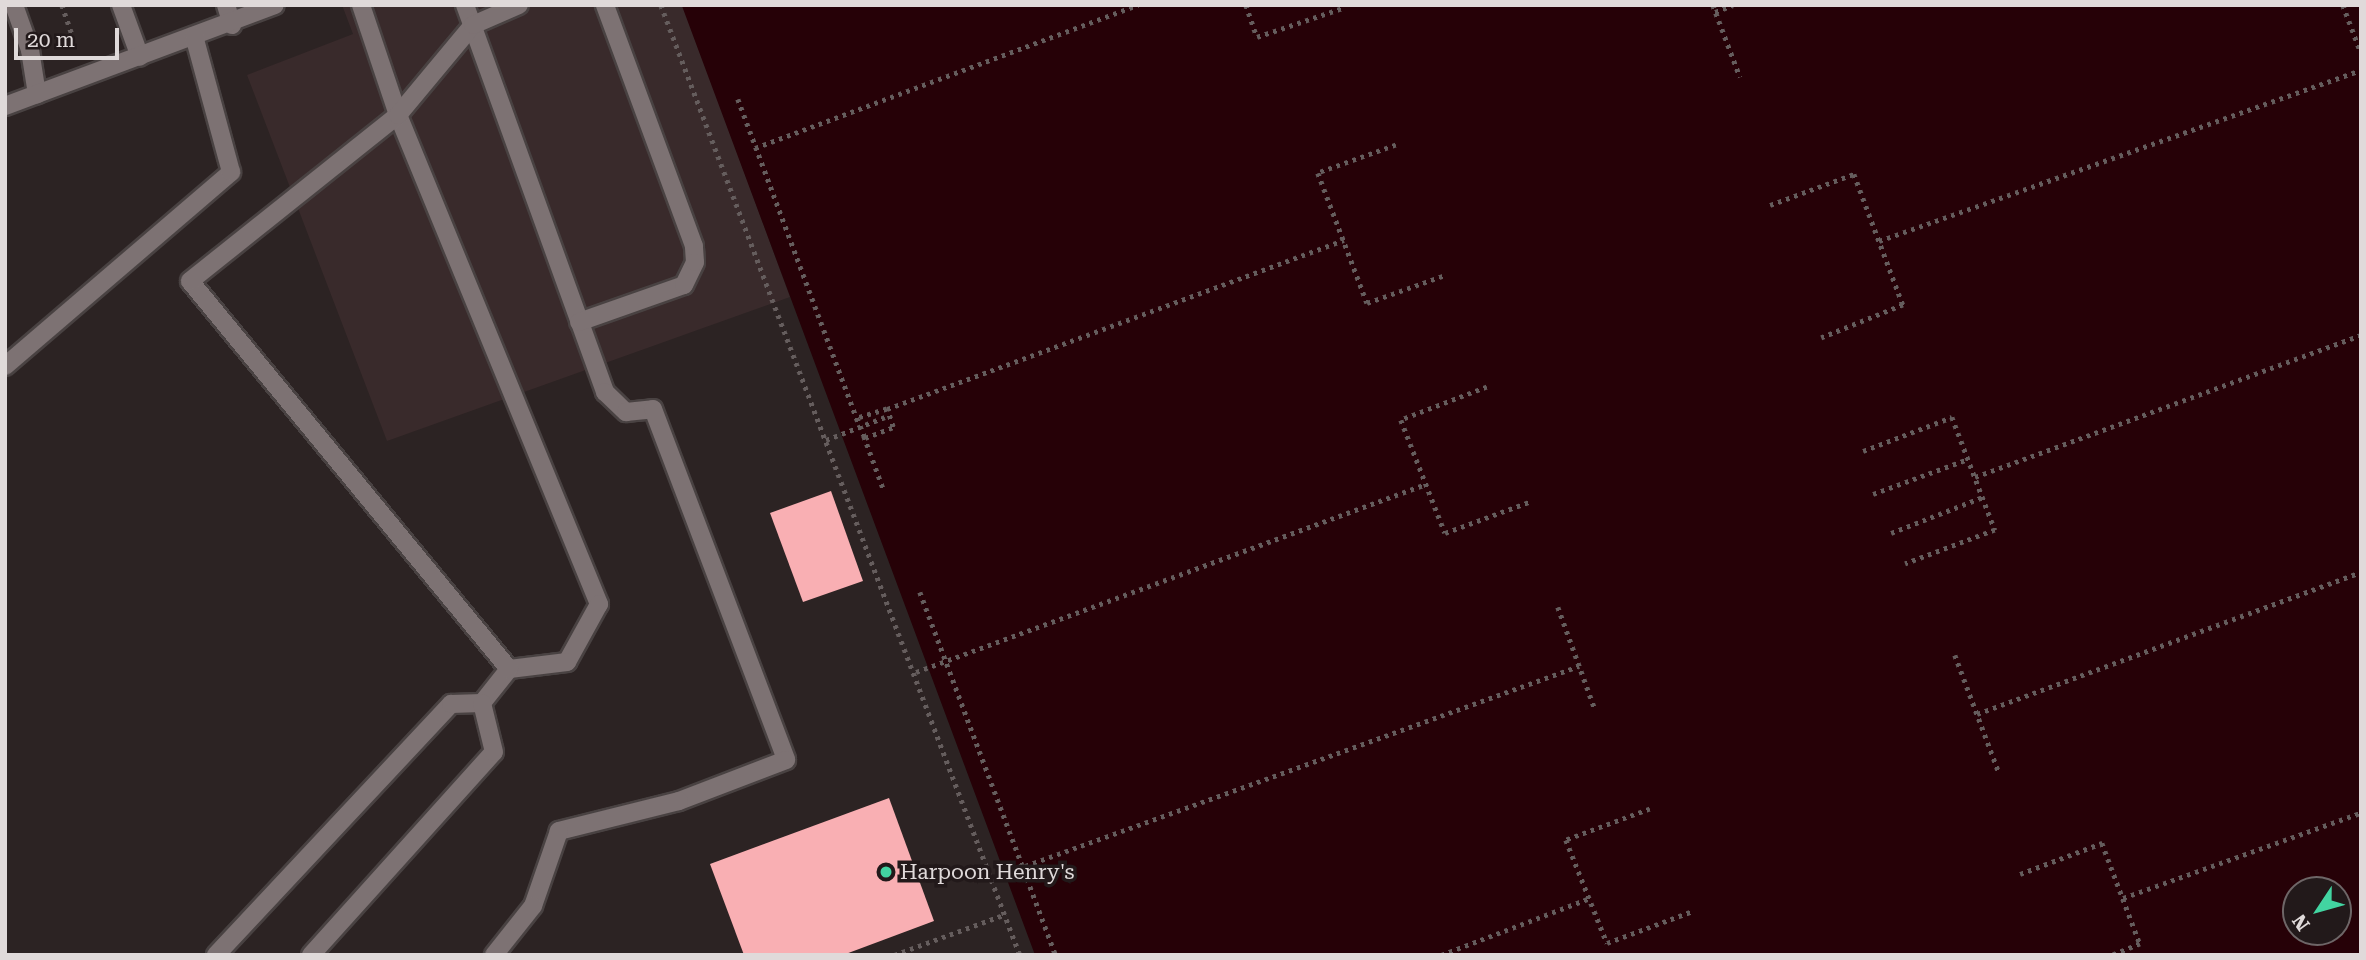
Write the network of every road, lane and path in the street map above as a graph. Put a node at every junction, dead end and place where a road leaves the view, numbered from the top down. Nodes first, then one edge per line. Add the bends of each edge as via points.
1 (14, 5) edge
2 (62, 5) edge
3 (121, 5) edge
4 (226, 5) edge
5 (275, 5) edge
6 (362, 5) edge
7 (465, 5) edge
8 (519, 5) edge
9 (605, 5) edge
10 (661, 5) edge
11 (1138, 5) edge
12 (1246, 5) edge
13 (1713, 5) edge
14 (1733, 5) edge
15 (2343, 5) edge
16 (1345, 7) dead end
17 (1715, 12) junction
18 (232, 24) junction
19 (472, 25) junction
20 (72, 34) dead end
21 (194, 36) junction
22 (2361, 53) edge
23 (140, 57) junction
24 (2361, 69) edge
25 (1740, 77) dead end
26 (37, 94) junction
27 (737, 99) dead end
28 (5, 106) edge
29 (398, 114) junction
30 (1396, 145) dead end
31 (755, 148) junction
32 (1770, 205) dead end
33 (1344, 240) junction
34 (1879, 242) junction
35 (1445, 275) dead end
36 (579, 322) junction
37 (2361, 335) edge
38 (1821, 338) dead end
39 (5, 366) edge
40 (1487, 387) dead end
41 (887, 409) junction
42 (885, 417) dead end
43 (857, 418) junction
44 (865, 438) junction
45 (827, 440) junction
46 (1863, 451) dead end
47 (1968, 459) junction
48 (1975, 477) junction
49 (1426, 484) junction
50 (883, 488) dead end
51 (1873, 494) dead end
52 (1983, 497) junction
53 (1529, 502) dead end
54 (1891, 533) dead end
55 (1905, 564) dead end
56 (2361, 572) edge
57 (920, 592) dead end
58 (1558, 607) dead end
59 (1955, 655) dead end
60 (945, 662) junction
61 (1579, 666) junction
62 (509, 668) junction
63 (916, 672) junction
64 (482, 703) junction
65 (1595, 709) dead end
66 (1977, 714) junction
67 (1998, 770) dead end
68 (1650, 809) dead end
69 (2361, 813) edge
70 (1025, 866) junction
71 (2020, 874) dead end
72 (1590, 898) junction
73 (2123, 898) junction
74 (1690, 912) dead end
75 (1006, 914) junction
76 (216, 955) edge
77 (311, 955) edge
78 (494, 955) edge
79 (894, 955) edge
80 (1020, 955) edge
81 (1056, 955) edge
82 (1441, 955) edge
83 (2113, 955) edge

1 - 26 street via 30,50
2 - 20 path
3 - 23 street
4 - 18 street
5 - 18 street
6 - 29 street
7 - 19 street
8 - 19 street
9 - 36 street via 694,246 695,262 684,285
10 - 45 path
11 - 31 path
12 - 16 path via 1257,37
13 - 17 path
14 - 17 path
15 - 22 path
17 - 25 path
18 - 21 street
19 - 29 street
19 - 36 street
21 - 23 street
21 - 39 street via 231,172
23 - 26 street
24 - 34 path
26 - 28 street
27 - 31 path
29 - 62 street via 599,604 568,662
29 - 62 street via 190,281
30 - 33 path via 1318,173
31 - 43 path
32 - 34 path via 1854,174
33 - 35 path via 1367,303
33 - 41 path
34 - 38 path via 1903,305
36 - 78 street via 605,392 626,412 653,409 786,760 678,801 559,831 533,906
37 - 48 path
40 - 49 path via 1401,421
41 - 43 path
41 - 44 path via 893,427
42 - 45 path
43 - 44 path
44 - 50 path
45 - 63 path
46 - 47 path via 1952,417
47 - 48 path
47 - 51 path
48 - 52 path
49 - 53 path via 1445,533
49 - 60 path
52 - 54 path
52 - 55 path via 1995,530
56 - 66 path
57 - 60 path
58 - 61 path
59 - 66 path
60 - 63 path
60 - 70 path
61 - 65 path
61 - 70 path
62 - 64 street
63 - 75 path
64 - 76 street via 452,704
64 - 77 street via 494,752
66 - 67 path
68 - 72 path via 1566,840
69 - 73 path
70 - 81 path
71 - 73 path via 2102,843
72 - 74 path via 1607,943
72 - 82 path
73 - 83 path via 2140,944
75 - 79 path
75 - 80 path

